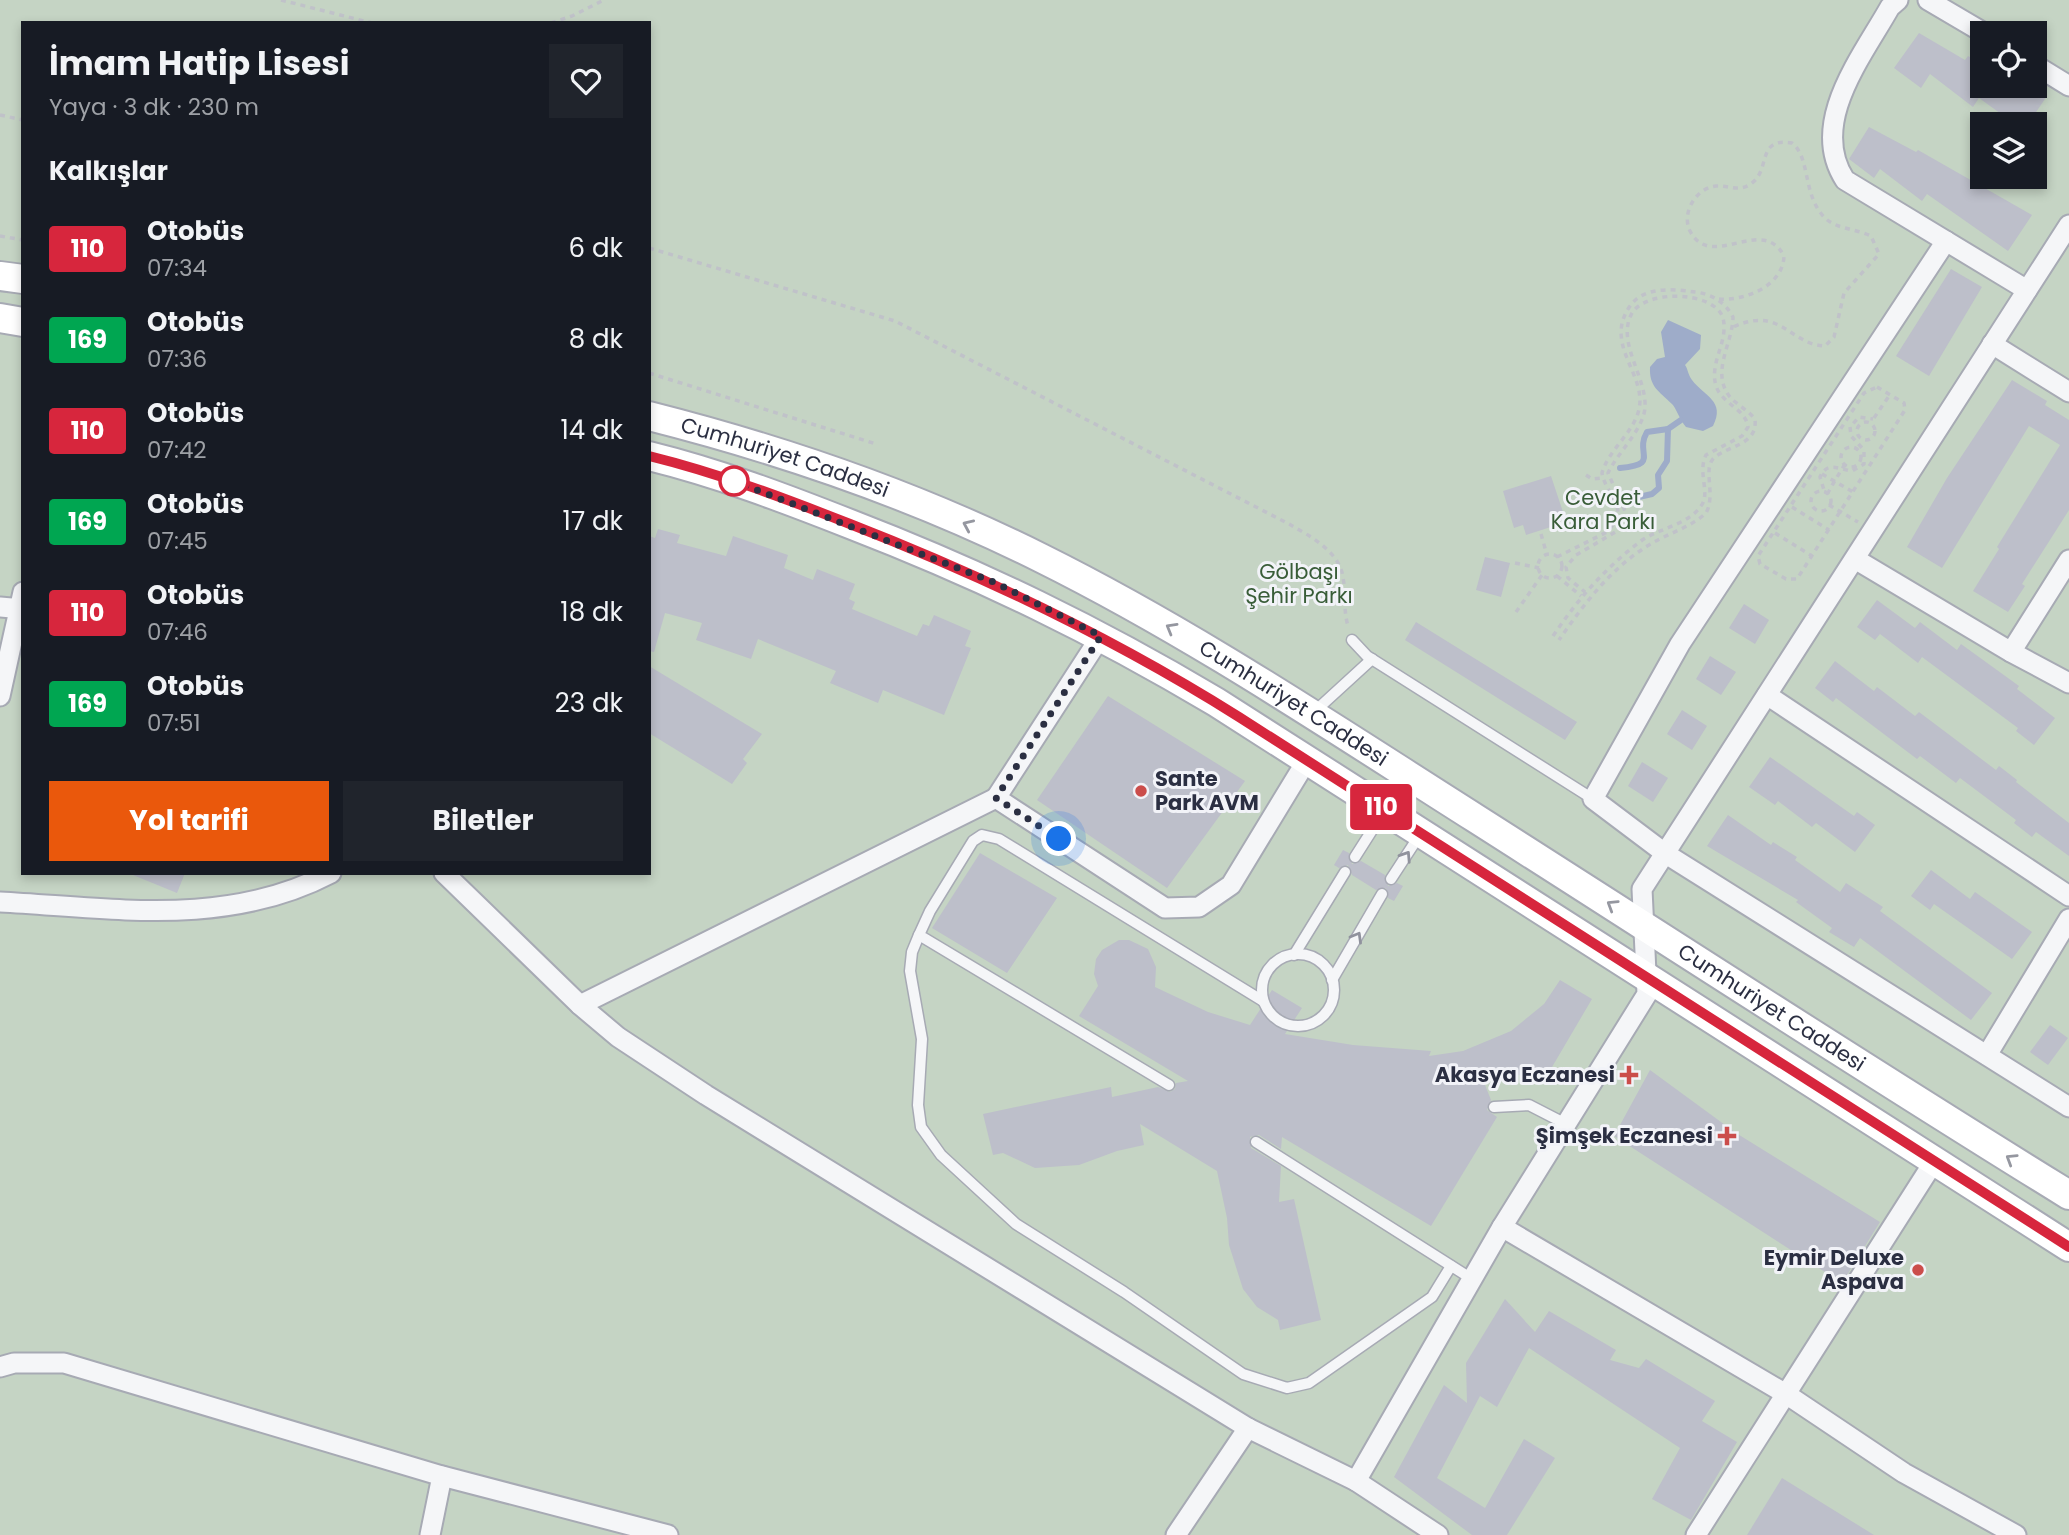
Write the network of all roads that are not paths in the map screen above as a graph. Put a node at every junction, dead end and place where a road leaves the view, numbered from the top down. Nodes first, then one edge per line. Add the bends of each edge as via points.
1 (1898, 0) edge
2 (1928, 0) edge
3 (1970, 25) edge
4 (2047, 72) edge
5 (2069, 86) edge
6 (2069, 225) edge
7 (1946, 241) junction
8 (0, 276) edge
9 (21, 279) edge
10 (2027, 290) junction
11 (0, 318) edge
12 (21, 322) edge
13 (1992, 344) junction
14 (2069, 391) edge
15 (651, 417) edge
16 (651, 457) edge
17 (1855, 559) junction
18 (2069, 560) edge
19 (16, 604) edge
20 (1101, 636) junction
21 (1351, 637) road end
22 (2011, 652) junction
23 (1372, 659) junction
24 (2069, 682) edge
25 (1768, 695) junction
26 (0, 696) edge
27 (1312, 715) junction
28 (1307, 760) junction
29 (996, 798) junction
30 (1593, 799) junction
31 (1385, 810) junction
32 (1421, 833) junction
33 (1666, 854) junction
34 (1355, 857) dead end
35 (1345, 872) dead end
36 (326, 875) edge
37 (446, 875) edge
38 (1391, 879) dead end
39 (1382, 894) dead end
40 (2069, 895) edge
41 (0, 902) edge
42 (2069, 919) edge
43 (1643, 925) junction
44 (919, 935) junction
45 (1294, 955) junction
46 (1648, 978) junction
47 (1332, 980) junction
48 (1264, 1001) junction
49 (580, 1005) junction
50 (1987, 1055) junction
51 (1169, 1085) dead end
52 (1494, 1107) dead end
53 (2069, 1107) edge
54 (1566, 1124) junction
55 (1256, 1142) dead end
56 (1935, 1160) junction
57 (2069, 1195) edge
58 (1502, 1227) junction
59 (2069, 1247) edge
60 (1451, 1266) junction
61 (1472, 1279) junction
62 (7, 1365) edge
63 (1786, 1394) junction
64 (1248, 1428) junction
65 (442, 1476) junction
66 (1356, 1481) junction
67 (430, 1535) edge
68 (668, 1535) edge
69 (1176, 1535) edge
70 (1438, 1535) edge
71 (1696, 1535) edge
72 (2015, 1535) edge

1 - 7 street via 1836,105 1835,164 1845,180
2 - 3 street
4 - 5 street
6 - 10 street
7 - 10 street
7 - 30 street via 1680,644
8 - 9 main road
10 - 13 street
11 - 12 main road
13 - 14 street
13 - 17 street
27 -> 15 main road, Cumhuriyet Caddesi via 1103,590 963,522 747,443
16 - 20 main road, Cumhuriyet Caddesi via 800,504 900,543 996,583
17 - 22 street
17 - 25 street
18 - 22 street
19 - 26 street
20 - 28 main road, Cumhuriyet Caddesi
20 - 29 street via 1065,680
21 - 23 lane
22 - 24 street
23 - 27 lane
23 - 30 lane
25 - 33 street
25 - 40 street
43 -> 27 main road, Cumhuriyet Caddesi
28 - 29 street via 1231,885 1199,908 1165,908
28 - 31 main road, Cumhuriyet Caddesi
29 - 49 street
30 - 33 street
31 - 32 main road, Cumhuriyet Caddesi
31 - 34 lane
38 -> 32 lane
32 - 46 main road, Cumhuriyet Caddesi
33 - 43 street via 1642,889
33 - 50 street
35 - 45 lane
36 - 41 street via 261,901 210,911 125,911
37 - 49 street
47 -> 39 lane
42 - 50 street
43 - 46 street
57 -> 43 main road, Cumhuriyet Caddesi
44 - 48 lane via 973,841 982,835 992,836
44 - 51 lane
44 - 60 lane via 910,971 922,1039 918,1105 927,1139 1016,1224 1243,1374 1287,1388 1309,1383 1432,1297
45 - 47 lane via 1317,961
45 - 48 lane via 1268,971
46 - 54 street via 1647,995
46 - 56 main road, Cumhuriyet Caddesi
47 - 48 lane via 1329,1008 1305,1025 1277,1020
49 - 64 street via 618,1037 706,1095
50 - 53 street
52 - 54 lane via 1529,1105
54 - 58 street
55 - 60 lane
56 - 59 main road, Cumhuriyet Caddesi
56 - 63 street
58 - 61 street
58 - 63 street
60 - 61 lane
61 - 66 street
62 - 65 street via 64,1363
63 - 71 street
63 - 72 street via 1904,1473
64 - 66 street
64 - 69 street
65 - 67 street
65 - 68 street
66 - 70 street

